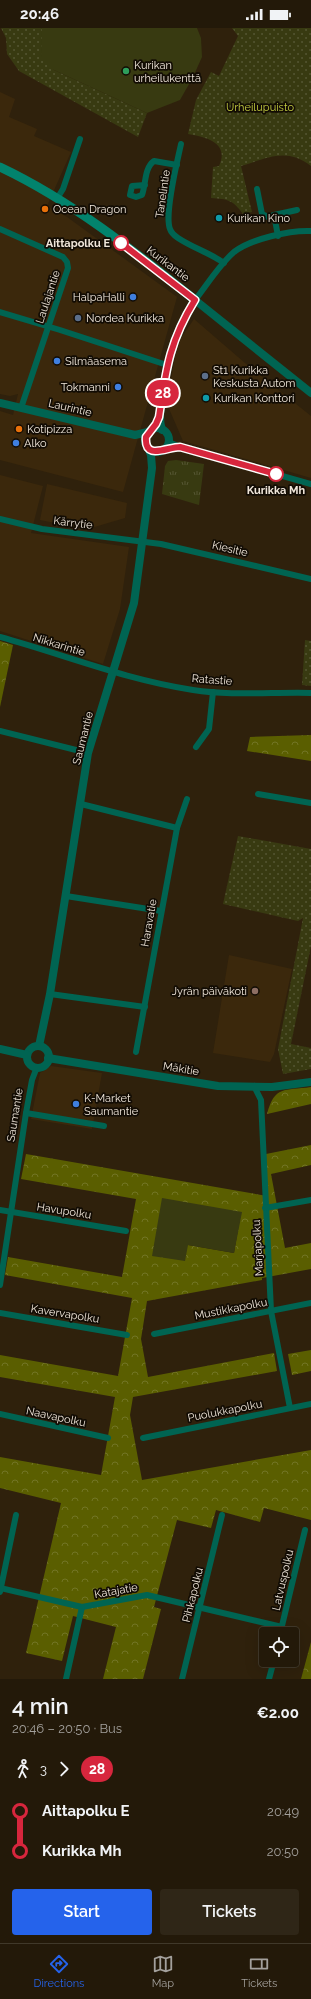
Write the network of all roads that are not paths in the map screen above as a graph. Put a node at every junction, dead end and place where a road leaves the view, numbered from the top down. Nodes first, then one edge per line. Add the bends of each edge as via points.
1 (80, 140) dead end
2 (181, 144) dead end
3 (177, 165) junction
4 (0, 167) edge
5 (145, 185) dead end
6 (257, 189) dead end
7 (58, 197) junction
8 (297, 210) dead end
9 (274, 215) junction
10 (0, 229) edge
11 (311, 231) edge
12 (278, 236) junction
13 (224, 263) junction
14 (195, 300) junction
15 (0, 312) edge
16 (49, 326) junction
17 (166, 365) junction
18 (311, 393) edge
19 (0, 403) edge
20 (21, 408) junction
21 (159, 417) junction
22 (162, 430) junction
23 (149, 431) junction
24 (135, 435) junction
25 (168, 438) junction
26 (147, 445) junction
27 (180, 447) junction
28 (162, 450) junction
29 (152, 462) junction
30 (311, 484) edge
31 (0, 519) edge
32 (144, 541) junction
33 (311, 579) edge
34 (0, 637) edge
35 (113, 672) junction
36 (214, 692) junction
37 (311, 693) edge
38 (0, 731) edge
39 (196, 747) dead end
40 (88, 752) junction
41 (258, 794) dead end
42 (187, 799) dead end
43 (311, 803) edge
44 (81, 804) junction
45 (177, 828) junction
46 (66, 896) junction
47 (161, 911) junction
48 (50, 994) junction
49 (145, 1007) junction
50 (39, 1046) junction
51 (0, 1049) edge
52 (136, 1052) dead end
53 (27, 1055) junction
54 (48, 1058) junction
55 (37, 1067) junction
56 (311, 1082) edge
57 (254, 1086) junction
58 (26, 1113) junction
59 (104, 1126) dead end
60 (311, 1200) edge
61 (265, 1208) junction
62 (0, 1210) edge
63 (12, 1212) junction
64 (126, 1231) dead end
65 (0, 1285) edge
66 (311, 1303) edge
67 (271, 1311) junction
68 (0, 1313) edge
69 (154, 1334) dead end
70 (127, 1335) dead end
71 (311, 1404) edge
72 (290, 1408) junction
73 (0, 1414) edge
74 (108, 1438) dead end
75 (143, 1438) dead end
76 (16, 1515) dead end
77 (222, 1515) dead end
78 (305, 1530) dead end
79 (0, 1589) edge
80 (82, 1607) junction
81 (200, 1608) junction
82 (282, 1627) joint
83 (272, 1667) edge
84 (66, 1679) edge
85 (182, 1679) edge
86 (269, 1679) edge

1 - 7 street via 64,189
2 - 3 street, Tanelintie
3 - 5 street via 154,161 149,166
3 - 13 street, Tanelintie via 169,209 170,231
4 - 7 main road, Kurikantie
6 - 9 street via 262,214 268,217
7 - 14 main road, Kurikantie
8 - 9 street
9 - 12 street
10 - 16 street, Laulajantie via 63,257 67,262 65,279
11 - 12 street via 291,232
12 - 13 street via 246,246
13 - 14 street
14 - 17 street via 180,326
14 - 18 street, Kurikantie
15 - 16 street
16 - 17 street
16 - 20 street, Laulajantie
17 - 21 street
19 - 20 street, Laurintie
20 - 24 street, Laurintie
21 - 22 street
21 - 23 street
22 - 23 street
22 - 25 street
23 - 24 street, Laurintie
23 - 26 street
24 - 26 street, Laurintie
25 - 27 street via 171,443
25 - 28 street via 168,443
26 - 28 street via 153,452
26 - 29 street, Saumantie
27 - 28 street
27 - 30 street
28 - 29 street via 156,454
29 - 32 street, Saumantie
31 - 32 street, Kärrytie via 42,529
32 - 33 street, Kiesitie
32 - 35 street, Saumantie via 134,603
34 - 35 street, Nikkarintie
35 - 36 street, Ratastie via 192,690
35 - 40 street, Saumantie
36 - 37 street, Ratastie
36 - 39 street via 209,728
38 - 40 street
40 - 44 street, Saumantie
41 - 43 street
42 - 45 street, Haravatie
44 - 45 street
44 - 46 street, Saumantie
45 - 47 street, Haravatie
46 - 47 street
46 - 48 street, Saumantie
47 - 49 street, Haravatie
48 - 49 street
48 - 50 street, Saumantie
49 - 52 street, Haravatie
50 - 53 street via 31,1048
50 - 54 street via 46,1050
51 - 53 street
53 - 55 street via 29,1063
54 - 55 street via 44,1065
54 - 57 street, Mäkitie via 218,1086
55 - 58 street, Saumantie
56 - 57 street, Mäkitie via 272,1087
57 - 61 street, Marjapolku via 261,1100
58 - 59 street
58 - 63 street, Saumantie
60 - 61 street
61 - 67 street, Marjapolku
62 - 63 street, Havupolku
63 - 64 street, Havupolku
63 - 65 street, Saumantie
66 - 67 street, Mustikkapolku
67 - 69 street, Mustikkapolku
67 - 72 street, Marjapolku
68 - 70 street, Kavervapolku
71 - 72 street, Puolukkapolku
72 - 75 street, Puolukkapolku
73 - 74 street, Naavapolku
76 - 79 street
77 - 81 street, Pihkapolku
78 - 82 street, Latvuspolku
79 - 80 street, Katajatie
80 - 81 street, Katajatie via 147,1595
80 - 84 street
81 - 82 street, Katajatie
81 - 85 street, Pihkapolku
83 - 86 street

